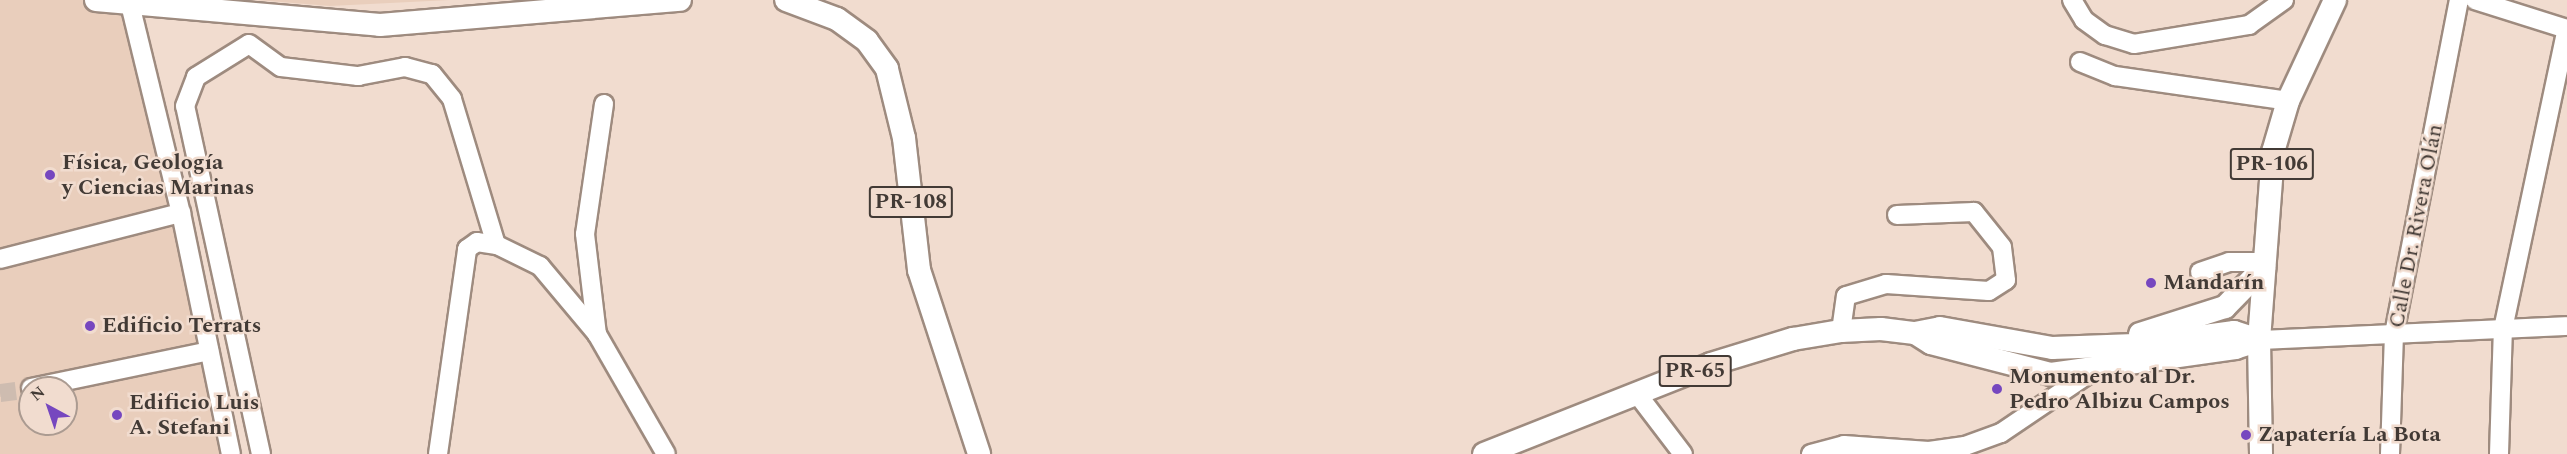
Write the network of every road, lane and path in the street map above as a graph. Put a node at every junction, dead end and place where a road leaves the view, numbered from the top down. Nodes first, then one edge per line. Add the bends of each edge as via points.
1 (96, 0) edge
2 (680, 0) edge
3 (786, 0) edge
4 (2072, 0) edge
5 (2284, 0) edge
6 (2335, 0) edge
7 (2459, 0) edge
8 (2475, 0) edge
9 (129, 1) edge
10 (2567, 29) edge
11 (2080, 62) dead end
12 (2288, 101) junction
13 (604, 104) dead end
14 (181, 213) junction
15 (1897, 215) dead end
16 (496, 245) junction
17 (2223, 249) dead end
18 (0, 259) edge
19 (2264, 261) junction
20 (2200, 272) dead end
21 (2567, 326) edge
22 (2503, 329) junction
23 (1841, 331) junction
24 (1915, 333) junction
25 (597, 334) junction
26 (2394, 334) junction
27 (2259, 340) junction
28 (2114, 346) junction
29 (209, 351) junction
30 (2094, 370) junction
31 (2259, 376) junction
32 (78, 378) edge
33 (1638, 395) junction
34 (231, 454) edge
35 (261, 454) edge
36 (438, 454) edge
37 (666, 454) edge
38 (979, 454) edge
39 (1484, 454) edge
40 (1683, 454) edge
41 (1811, 454) edge
42 (2262, 454) edge
43 (2390, 454) edge
44 (2499, 454) edge

1 - 9 main road
2 - 9 main road via 380,25
3 - 38 main road, PR-108 via 837,19 867,41 886,69 904,138 919,270
4 - 5 street via 2091,25 2124,44 2249,25
6 - 12 main road, PR-106
7 - 26 street, Calle Dr. Rivera Olán
8 - 10 street
9 - 14 street
10 - 22 street
11 - 12 street via 2115,76
12 - 19 main road, PR-106 via 2273,152
13 - 25 street via 585,234
14 - 18 street
14 - 29 street
15 - 23 street via 1974,212 2002,247 2006,280 1989,291 1886,284 1846,296
16 - 25 street via 540,266
16 - 35 street via 452,99 432,74 405,67 358,76 281,67 249,44 196,77 185,106
16 - 36 street via 477,242 467,249
17 - 19 street
19 - 20 street via 2229,262
19 - 27 main road, PR-106
19 - 28 main road via 2225,307 2209,315 2150,329
21 - 22 street
22 - 26 street
22 - 44 street
23 - 24 main road, PR-65 via 1881,329
23 - 33 main road, PR-65 via 1792,339 1711,364
24 - 28 main road, PR-65 via 1940,328 2052,348
24 - 30 main road, PR-65 via 1931,343 2051,374
25 - 37 street
26 - 27 street
26 - 43 street, Calle Dr. Rivera Olán
27 - 28 main road, PR-65 via 2234,332
27 - 30 main road, PR-65 via 2235,348
27 - 31 main road, PR-106
29 - 32 street
29 - 34 street
30 - 31 main road via 2111,378 2236,363
30 - 41 street via 2001,433 1965,446 1929,451 1844,445
31 - 42 main road, PR-106
33 - 39 main road, PR-65
33 - 40 street

